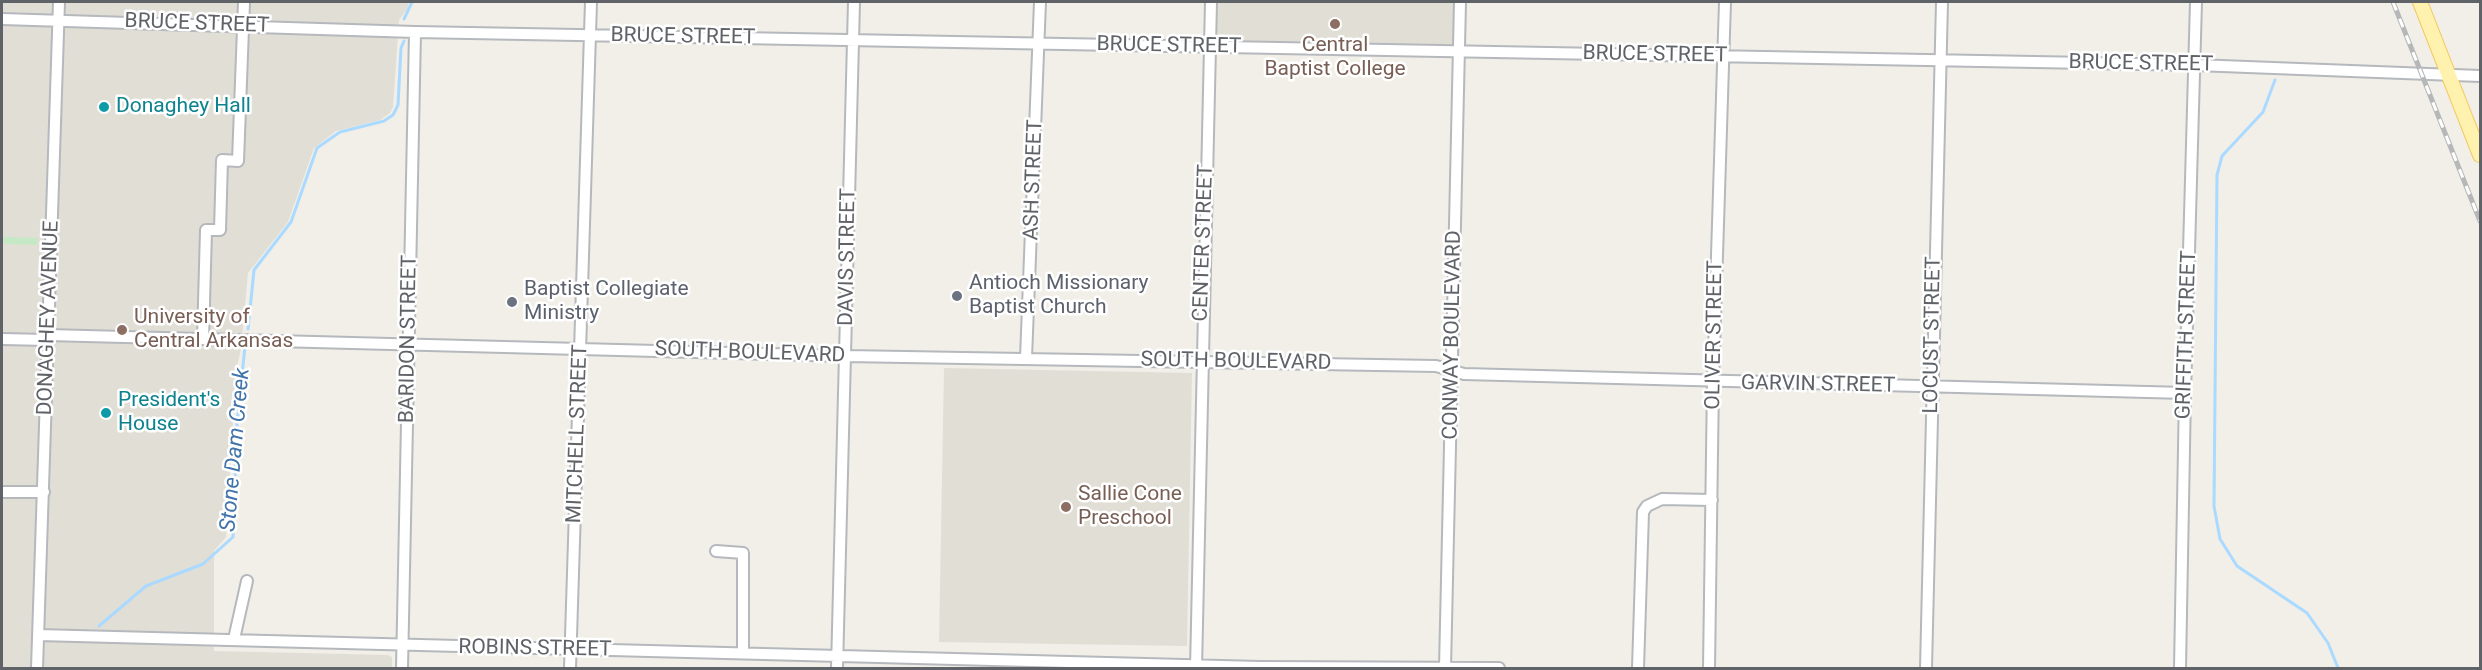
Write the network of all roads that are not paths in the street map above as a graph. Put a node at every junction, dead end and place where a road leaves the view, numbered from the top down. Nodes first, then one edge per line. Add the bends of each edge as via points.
1 (58, 2) edge
2 (244, 2) edge
3 (591, 2) edge
4 (854, 2) edge
5 (1040, 2) edge
6 (1211, 2) edge
7 (1460, 2) edge
8 (1725, 2) edge
9 (1942, 2) edge
10 (2196, 2) edge
11 (2421, 2) edge
12 (2, 19) edge
13 (58, 20) junction
14 (242, 26) junction
15 (415, 32) junction
16 (590, 35) junction
17 (854, 40) junction
18 (1040, 44) junction
19 (1210, 47) junction
20 (1459, 51) junction
21 (1723, 56) junction
22 (1940, 60) junction
23 (2196, 65) junction
24 (2448, 75) junction
25 (2481, 76) edge
26 (2481, 154) edge
27 (48, 338) junction
28 (2, 339) edge
29 (203, 339) junction
30 (409, 343) junction
31 (581, 348) junction
32 (846, 356) junction
33 (1026, 358) junction
34 (1201, 362) junction
35 (1452, 371) junction
36 (1713, 382) junction
37 (1932, 387) junction
38 (2184, 393) junction
39 (2, 492) edge
40 (44, 492) junction
41 (1712, 500) junction
42 (716, 550) dead end
43 (247, 581) dead end
44 (38, 635) junction
45 (234, 639) junction
46 (402, 646) junction
47 (570, 650) junction
48 (743, 653) junction
49 (838, 663) edge
50 (1019, 664) edge
51 (1196, 667) edge
52 (1445, 668) edge
53 (37, 669) edge
54 (402, 669) edge
55 (570, 669) edge
56 (1499, 669) edge
57 (1638, 669) edge
58 (1709, 669) edge
59 (1926, 669) edge
60 (2180, 669) edge

1 - 13 street, DONAGHEY AVENUE
2 - 14 street
3 - 16 street, MITCHELL STREET
4 - 17 street, DAVIS STREET
5 - 18 street, ASH STREET
6 - 19 street, CENTER STREET
7 - 20 street, CONWAY BOULEVARD
8 - 21 street, OLIVER STREET
9 - 22 street, LOCUST STREET
10 - 23 street, GRIFFITH STREET
11 - 24 main road
12 - 13 street, BRUCE STREET
13 - 14 street, BRUCE STREET
13 - 27 street, DONAGHEY AVENUE
14 - 15 street, BRUCE STREET
14 - 29 street via 238,161 222,160 220,230 206,230
15 - 16 street, BRUCE STREET
15 - 30 street, BARIDON STREET
16 - 17 street, BRUCE STREET
16 - 31 street, MITCHELL STREET
17 - 18 street, BRUCE STREET
17 - 32 street, DAVIS STREET
18 - 19 street, BRUCE STREET
18 - 33 street, ASH STREET
19 - 20 street, BRUCE STREET
19 - 34 street, CENTER STREET
20 - 21 street, BRUCE STREET
20 - 35 street, CONWAY BOULEVARD
21 - 22 street, BRUCE STREET
21 - 36 street, OLIVER STREET
22 - 23 street, BRUCE STREET
22 - 37 street, LOCUST STREET
23 - 24 street, BRUCE STREET
23 - 38 street, GRIFFITH STREET
24 - 25 street, BRUCE STREET
24 - 26 main road
27 - 28 street, SOUTH BOULEVARD
27 - 29 street, SOUTH BOULEVARD
27 - 40 street, DONAGHEY AVENUE
29 - 30 street, SOUTH BOULEVARD
30 - 31 street, SOUTH BOULEVARD
30 - 46 street, BARIDON STREET
31 - 32 street, SOUTH BOULEVARD
31 - 47 street, MITCHELL STREET
32 - 33 street, SOUTH BOULEVARD
32 - 49 street, DAVIS STREET
33 - 34 street, SOUTH BOULEVARD
34 - 35 street, SOUTH BOULEVARD via 1436,366
34 - 51 street, CENTER STREET
35 - 36 street, GARVIN STREET via 1464,375
35 - 52 street, CONWAY BOULEVARD
36 - 37 street, GARVIN STREET
36 - 41 street, OLIVER STREET
37 - 38 street, GARVIN STREET
37 - 59 street, LOCUST STREET
38 - 60 street, GRIFFITH STREET
39 - 40 street
40 - 44 street, DONAGHEY AVENUE
41 - 57 street via 1662,499 1643,512
41 - 58 street, OLIVER STREET
42 - 48 street via 743,553
43 - 45 street
44 - 45 street, ROBINS STREET
44 - 53 street, DONAGHEY AVENUE
45 - 46 street, ROBINS STREET
46 - 47 street, ROBINS STREET
46 - 54 street, BARIDON STREET
47 - 48 street, ROBINS STREET
47 - 55 street, MITCHELL STREET
48 - 49 street, ROBINS STREET
49 - 50 street, ROBINS STREET
50 - 51 street, ROBINS STREET
51 - 52 street, ROBINS STREET
52 - 56 street, ROBINS STREET

